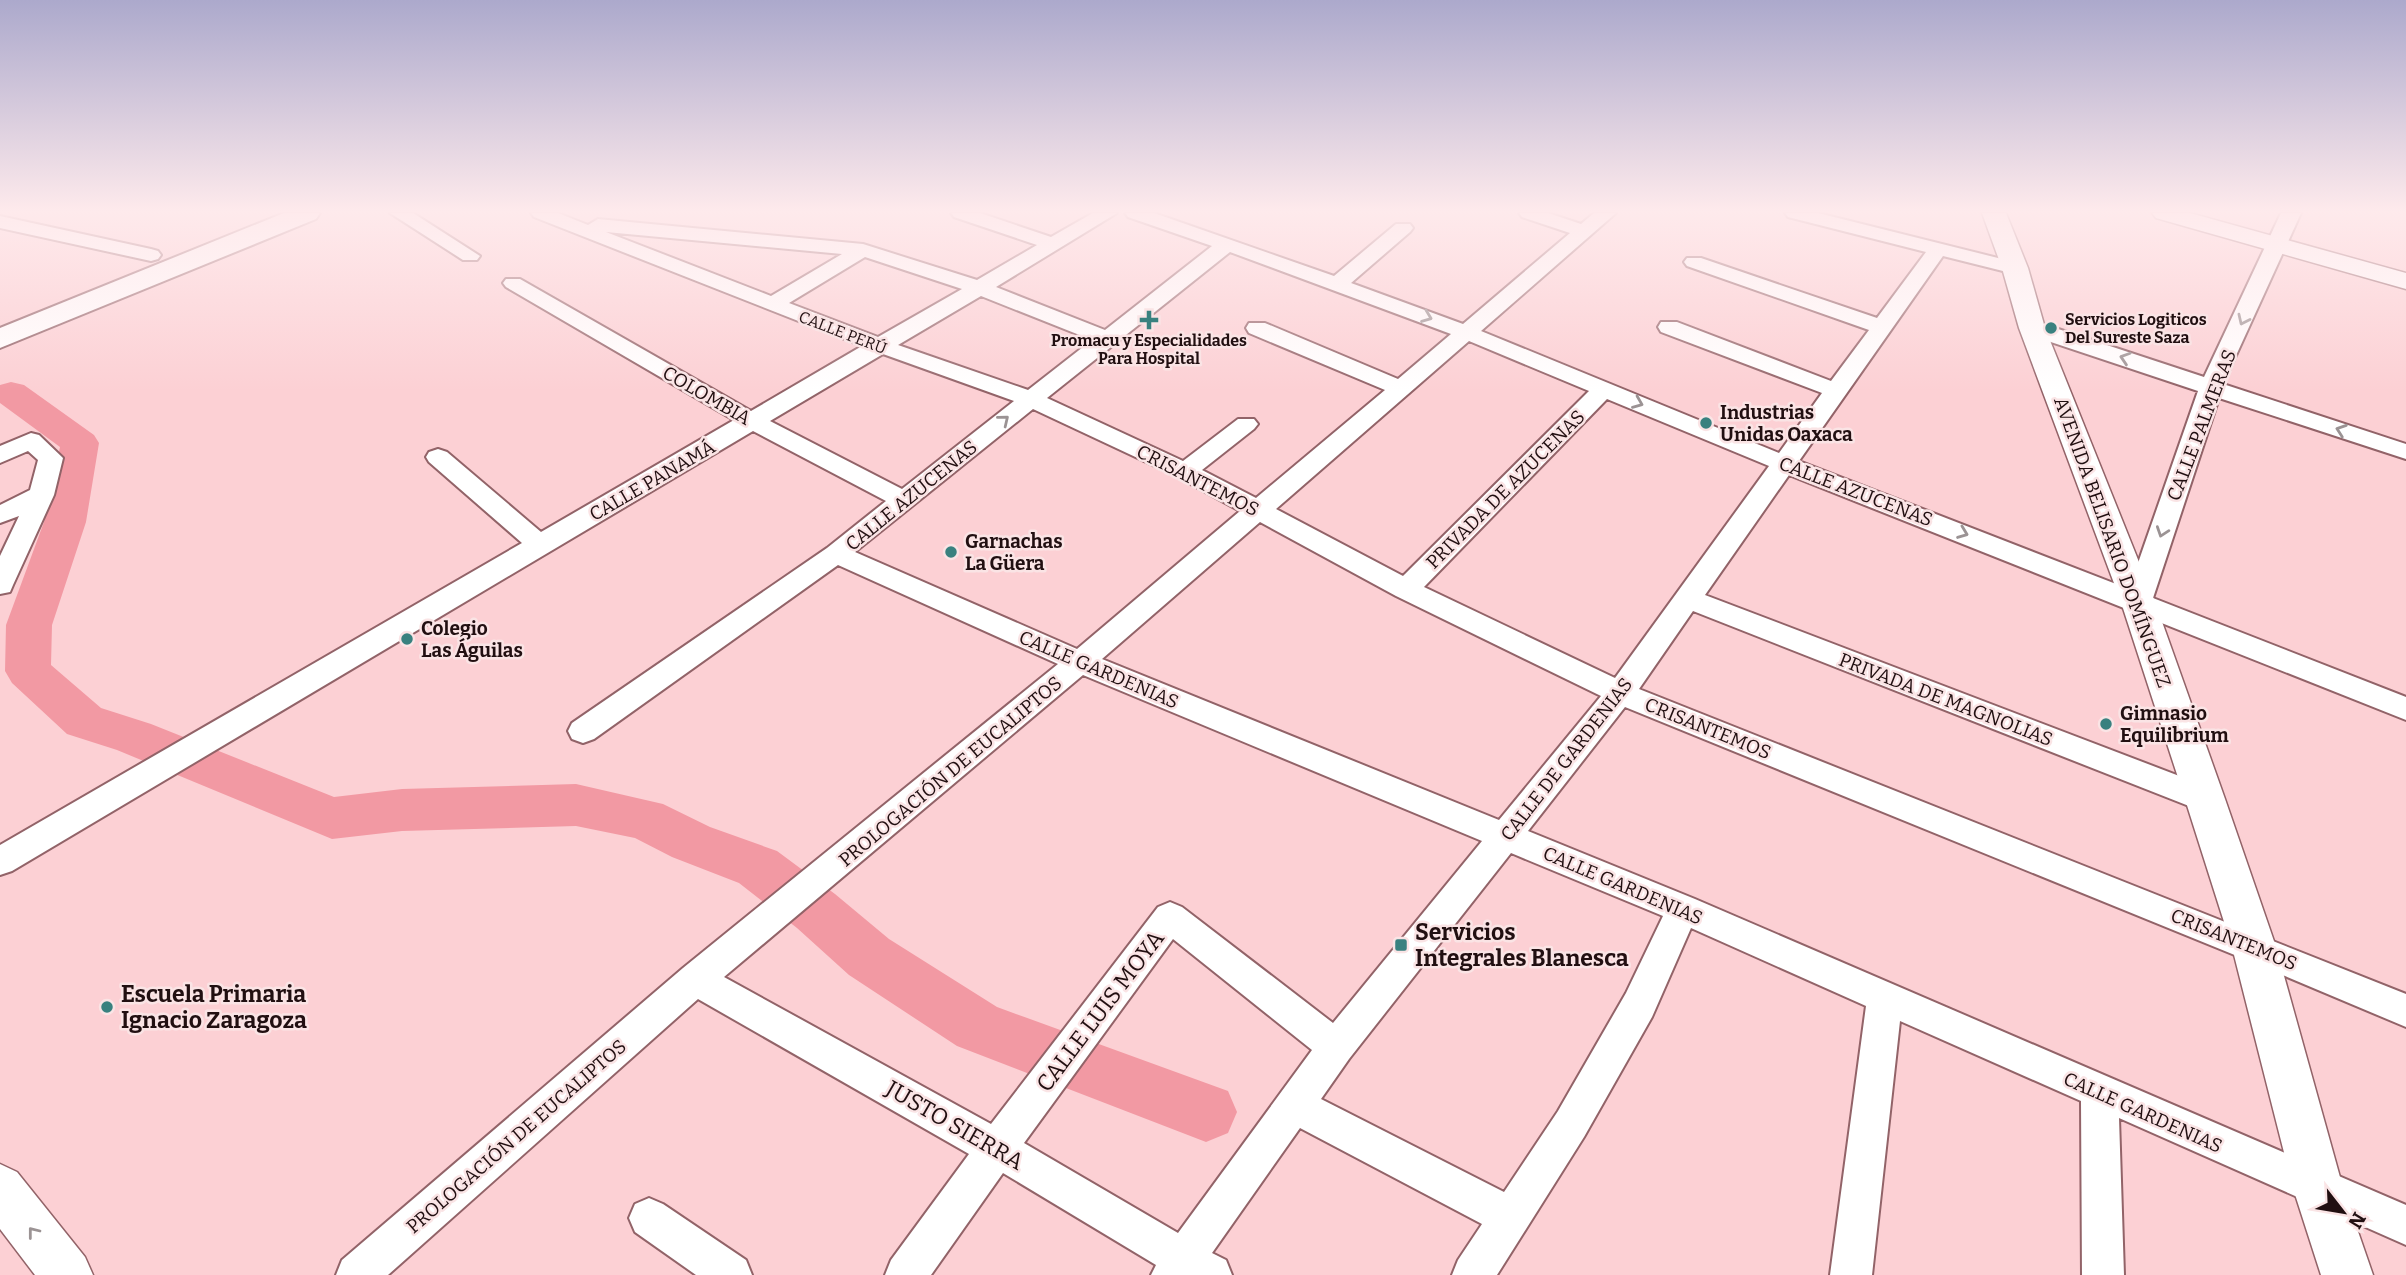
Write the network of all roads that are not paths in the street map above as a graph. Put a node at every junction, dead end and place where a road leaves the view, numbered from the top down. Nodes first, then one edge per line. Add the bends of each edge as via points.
1 (106, 272) edge
2 (162, 272) edge
3 (693, 272) edge
4 (825, 272) edge
5 (933, 272) edge
6 (1003, 272) edge
7 (1191, 272) edge
8 (1308, 272) edge
9 (1350, 272) edge
10 (1536, 272) edge
11 (1723, 272) edge
12 (1921, 272) edge
13 (2016, 272) edge
14 (2264, 272) edge
15 (2386, 272) edge
16 (2406, 281) edge
17 (513, 283) dead end
18 (1338, 283) junction
19 (978, 287) junction
20 (772, 304) junction
21 (0, 314) edge
22 (1669, 327) dead end
23 (1881, 327) junction
24 (1257, 328) dead end
25 (2032, 328) junction
26 (1468, 333) junction
27 (1107, 338) junction
28 (0, 339) edge
29 (881, 346) junction
30 (2211, 386) junction
31 (1403, 389) junction
32 (1604, 389) junction
33 (1837, 391) junction
34 (1030, 399) junction
35 (752, 421) junction
36 (1246, 424) dead end
37 (2406, 452) edge
38 (0, 455) edge
39 (438, 457) dead end
40 (1785, 464) junction
41 (1185, 471) junction
42 (40, 495) junction
43 (904, 500) junction
44 (1257, 509) junction
45 (0, 514) edge
46 (540, 545) junction
47 (836, 554) junction
48 (0, 585) edge
49 (1406, 589) junction
50 (1686, 598) junction
51 (2138, 602) junction
52 (1080, 662) junction
53 (1620, 693) junction
54 (2406, 709) edge
55 (583, 731) dead end
56 (2205, 799) junction
57 (1506, 836) junction
58 (0, 861) edge
59 (1683, 909) junction
60 (2254, 947) junction
61 (695, 979) junction
62 (1885, 999) junction
63 (2406, 1011) edge
64 (1336, 1048) junction
65 (2100, 1093) junction
66 (1294, 1105) junction
67 (997, 1148) junction
68 (2318, 1188) junction
69 (0, 1189) edge
70 (1510, 1217) junction
71 (649, 1218) dead end
72 (2406, 1225) edge
73 (1189, 1270) edge
74 (67, 1275) edge
75 (357, 1275) edge
76 (731, 1275) edge
77 (906, 1275) edge
78 (1473, 1275) edge
79 (1851, 1275) edge
80 (2103, 1275) edge
81 (2347, 1275) edge

1 - 21 main road
2 - 28 main road
3 - 20 street, CALLE PERÚ
4 - 20 street
5 - 19 street
6 - 19 street, CALLE PANAMÁ
7 - 27 street, CALLE AZUCENAS
8 - 18 street, CALLE AZUCENAS
9 - 18 street
10 - 26 street, PROLOGACIÓN DE EUCALIPTOS
11 - 23 street
12 - 23 street, CALLE DE GARDENIAS
13 - 25 street, AVENIDA BELISARIO DOMÍNGUEZ
14 -> 30 street, CALLE PALMERAS
15 - 16 street
17 - 35 street, COLOMBIA
18 -> 26 street, CALLE AZUCENAS
19 - 27 street
19 - 29 street, CALLE PANAMÁ
20 - 29 street, CALLE PERÚ
22 - 33 street
23 - 33 street, CALLE DE GARDENIAS
24 - 31 street
30 -> 25 street
25 - 51 street, AVENIDA BELISARIO DOMÍNGUEZ
26 - 31 street, PROLOGACIÓN DE EUCALIPTOS
26 - 32 street, CALLE AZUCENAS
27 - 34 street, CALLE AZUCENAS
29 - 34 street, CALLE PERÚ
29 - 35 street, CALLE PANAMÁ
37 -> 30 street
30 -> 51 street, CALLE PALMERAS
31 - 44 street, PROLOGACIÓN DE EUCALIPTOS
32 -> 40 street, CALLE AZUCENAS
32 - 49 street, PRIVADA DE AZUCENAS
33 - 40 street, CALLE DE GARDENIAS
34 - 41 street, CRISANTEMOS
43 -> 34 street, CALLE AZUCENAS
35 - 43 street, COLOMBIA
35 - 46 street, CALLE PANAMÁ
36 - 41 street
38 - 42 street via 31,440 51,458
39 - 46 street
40 - 50 street, CALLE DE GARDENIAS
40 -> 51 street, CALLE AZUCENAS
41 - 44 street, CRISANTEMOS
42 - 45 street
42 - 48 street
43 - 47 street, CALLE AZUCENAS
44 - 49 street, CRISANTEMOS
44 - 52 street, PROLOGACIÓN DE EUCALIPTOS
46 - 58 street, CALLE PANAMÁ
47 - 52 street, CALLE GARDENIAS
47 - 55 street, CALLE AZUCENAS
49 - 53 street, CRISANTEMOS
50 - 53 street, CALLE DE GARDENIAS
50 - 56 street, PRIVADA DE MAGNOLIAS
51 - 54 street, CALLE AZUCENAS
51 - 56 street, AVENIDA BELISARIO DOMÍNGUEZ
52 - 57 street, CALLE GARDENIAS
52 - 61 street, PROLOGACIÓN DE EUCALIPTOS
53 - 57 street, CALLE DE GARDENIAS
53 - 60 street, CRISANTEMOS
56 - 60 street, AVENIDA BELISARIO DOMÍNGUEZ
57 - 59 street, CALLE GARDENIAS
57 - 64 street, CALLE DE GARDENIAS
59 - 62 street, CALLE GARDENIAS
59 - 70 street via 1639,1005 1571,1124
60 - 63 street, CRISANTEMOS
60 - 68 street, AVENIDA BELISARIO DOMÍNGUEZ
61 - 67 street, JUSTO SIERRA
61 - 75 street, PROLOGACIÓN DE EUCALIPTOS
62 - 65 street, CALLE GARDENIAS
62 - 79 street
64 - 66 street, CALLE DE GARDENIAS
64 - 67 street, CALLE LUIS MOYA via 1170,917
65 - 68 street, CALLE GARDENIAS
65 - 80 street
66 - 70 street
66 - 73 street, CALLE DE GARDENIAS
67 - 73 street, JUSTO SIERRA
67 - 77 street, CALLE LUIS MOYA
68 - 72 street, CALLE GARDENIAS
68 - 81 street, AVENIDA BELISARIO DOMÍNGUEZ
74 -> 69 street
70 - 78 street
71 - 76 street

